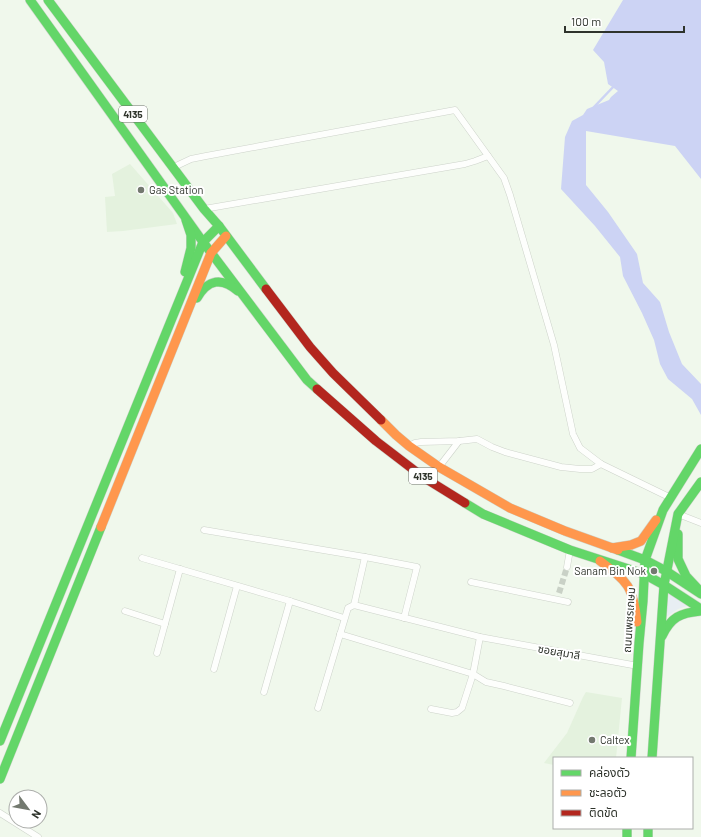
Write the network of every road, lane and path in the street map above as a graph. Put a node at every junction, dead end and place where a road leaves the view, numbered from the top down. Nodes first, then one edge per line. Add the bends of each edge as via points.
1 (30, 0) edge
2 (48, 0) edge
3 (488, 156) junction
4 (174, 167) junction
5 (204, 209) junction
6 (185, 217) junction
7 (219, 226) junction
8 (226, 236) junction
9 (203, 242) junction
10 (211, 253) junction
11 (244, 296) junction
12 (173, 316) junction
13 (183, 321) junction
14 (459, 441) junction
15 (409, 446) junction
16 (699, 452) edge
17 (601, 464) junction
18 (439, 467) junction
19 (701, 482) edge
20 (671, 498) junction
21 (663, 510) junction
22 (678, 514) junction
23 (701, 523) edge
24 (204, 530) dead end
25 (612, 548) junction
26 (570, 550) junction
27 (365, 557) junction
28 (142, 558) dead end
29 (598, 560) junction
30 (645, 560) junction
31 (567, 567) tunnel mouth
32 (180, 569) junction
33 (666, 571) junction
34 (644, 574) junction
35 (471, 582) dead end
36 (664, 585) junction
37 (237, 586) junction
38 (559, 593) dead end
39 (701, 593) edge
40 (548, 597) junction
41 (290, 601) junction
42 (568, 602) dead end
43 (354, 605) junction
44 (125, 610) dead end
45 (701, 610) edge
46 (344, 618) junction
47 (404, 618) junction
48 (165, 624) junction
49 (340, 634) junction
50 (480, 637) junction
51 (660, 641) junction
52 (639, 643) junction
53 (157, 653) dead end
54 (638, 666) junction
55 (214, 669) dead end
56 (473, 674) junction
57 (264, 692) dead end
58 (570, 703) dead end
59 (318, 708) dead end
60 (431, 709) dead end
61 (0, 741) edge
62 (631, 757) edge
63 (652, 757) edge
64 (0, 779) edge
65 (0, 813) edge
66 (38, 837) edge

1 - 6 main road, 4135
2 - 4 main road, 4135
3 - 4 street via 455,110 201,157
3 - 5 street via 465,164
3 - 17 street via 504,178 510,195 554,344 573,434 580,448
4 - 5 main road, 4135
5 - 7 main road, 4135
6 - 9 main road, 4135
6 - 12 main road via 191,235 191,248
7 - 8 main road, 4135
7 - 9 main road
8 - 10 main road
8 - 15 main road, 4135 via 310,347 333,373
9 - 10 main road, 4135
9 - 12 main road
10 - 11 main road, 4135
10 - 13 main road
11 - 13 main road via 230,284 213,282 200,292
11 - 26 main road, 4135 via 307,380 376,441 423,477 483,514
12 - 61 main road
13 - 64 main road
14 - 15 street via 421,442
14 - 17 street via 477,439 505,452 561,467 592,469
14 - 18 street
15 - 18 main road, 4135
16 - 20 main road, ถนนเพชรเกษม
17 - 20 street
18 - 25 main road, 4135 via 510,508
19 - 22 main road
20 - 21 main road, ถนนเพชรเกษม
21 - 25 main road via 641,541
21 - 30 main road, ถนนเพชรเกษม
22 - 23 street
22 - 33 main road
22 - 39 main road via 678,559 686,576
24 - 27 street
25 - 30 main road, 4135
26 - 29 main road, 4135
26 - 31 street
27 - 43 street
27 - 47 street via 417,567
28 - 32 street
29 - 34 main road, 4135
29 - 52 main road via 622,578 631,590
30 - 33 main road, 4135
30 - 34 main road, ถนนเพชรเกษม
32 - 37 street
32 - 48 street
33 - 36 main road
33 - 39 main road, 4135
34 - 36 main road, 4135
34 - 52 main road, ถนนเพชรเกษม
35 - 40 street
36 - 45 main road, 4135
36 - 51 main road
37 - 41 street
37 - 55 street
38 - 40 street
40 - 42 street
41 - 46 street
41 - 57 street
43 - 46 street via 348,608
43 - 47 street, ซอยสุมาลี
44 - 48 street
45 - 51 main road via 676,616 664,630
46 - 49 street
47 - 50 street, ซอยสุมาลี
48 - 53 street
49 - 56 street
49 - 59 street
50 - 54 street, ซอยสุมาลี
50 - 56 street
51 - 63 main road
52 - 54 main road, ถนนเพชรเกษม
54 - 62 main road, ถนนเพชรเกษม
56 - 58 street via 486,682
56 - 60 street via 462,708 452,713
65 - 66 street

